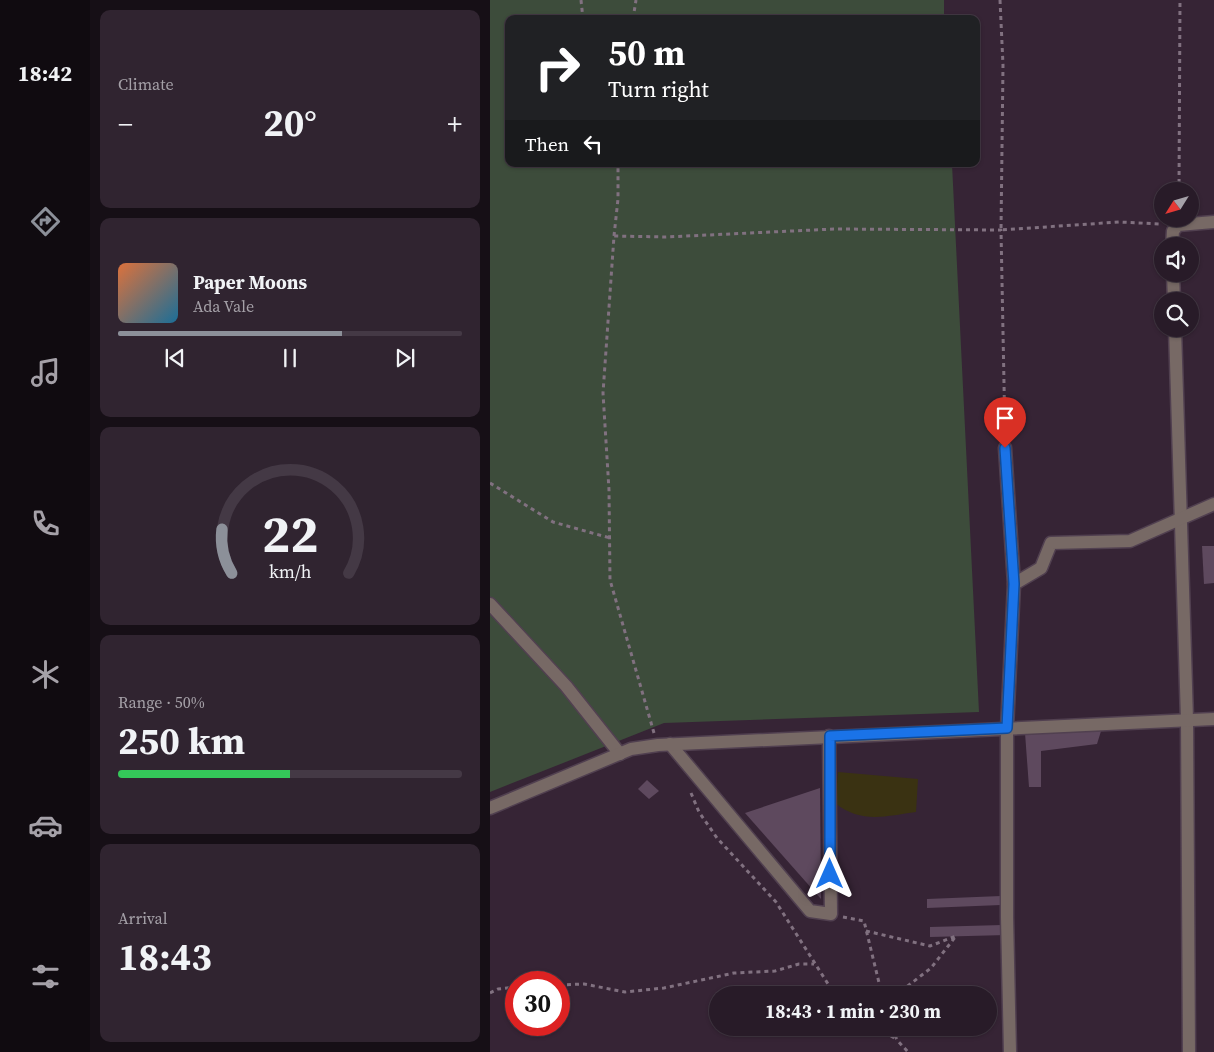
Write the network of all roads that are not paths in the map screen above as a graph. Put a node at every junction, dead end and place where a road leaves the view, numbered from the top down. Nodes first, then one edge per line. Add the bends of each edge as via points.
1 (1214, 222) edge
2 (1173, 237) edge
3 (1175, 337) edge
4 (1005, 448) road end
5 (1214, 504) edge
6 (1181, 519) junction
7 (1014, 584) junction
8 (490, 604) edge
9 (1187, 719) junction
10 (1214, 719) edge
11 (1007, 728) junction
12 (830, 736) junction
13 (664, 745) junction
14 (620, 754) junction
15 (490, 808) edge
16 (1010, 1052) edge
17 (1189, 1052) edge

1 - 2 street via 1178,225
3 - 6 street
4 - 7 street
5 - 6 street
6 - 7 street via 1130,541 1051,543 1041,568
6 - 9 street
7 - 11 street
8 - 14 street via 566,686
9 - 10 street
9 - 11 street
9 - 17 street
11 - 12 street
11 - 16 street
12 - 13 street
12 - 13 street via 831,914 810,911
13 - 14 street via 631,749
14 - 15 street

